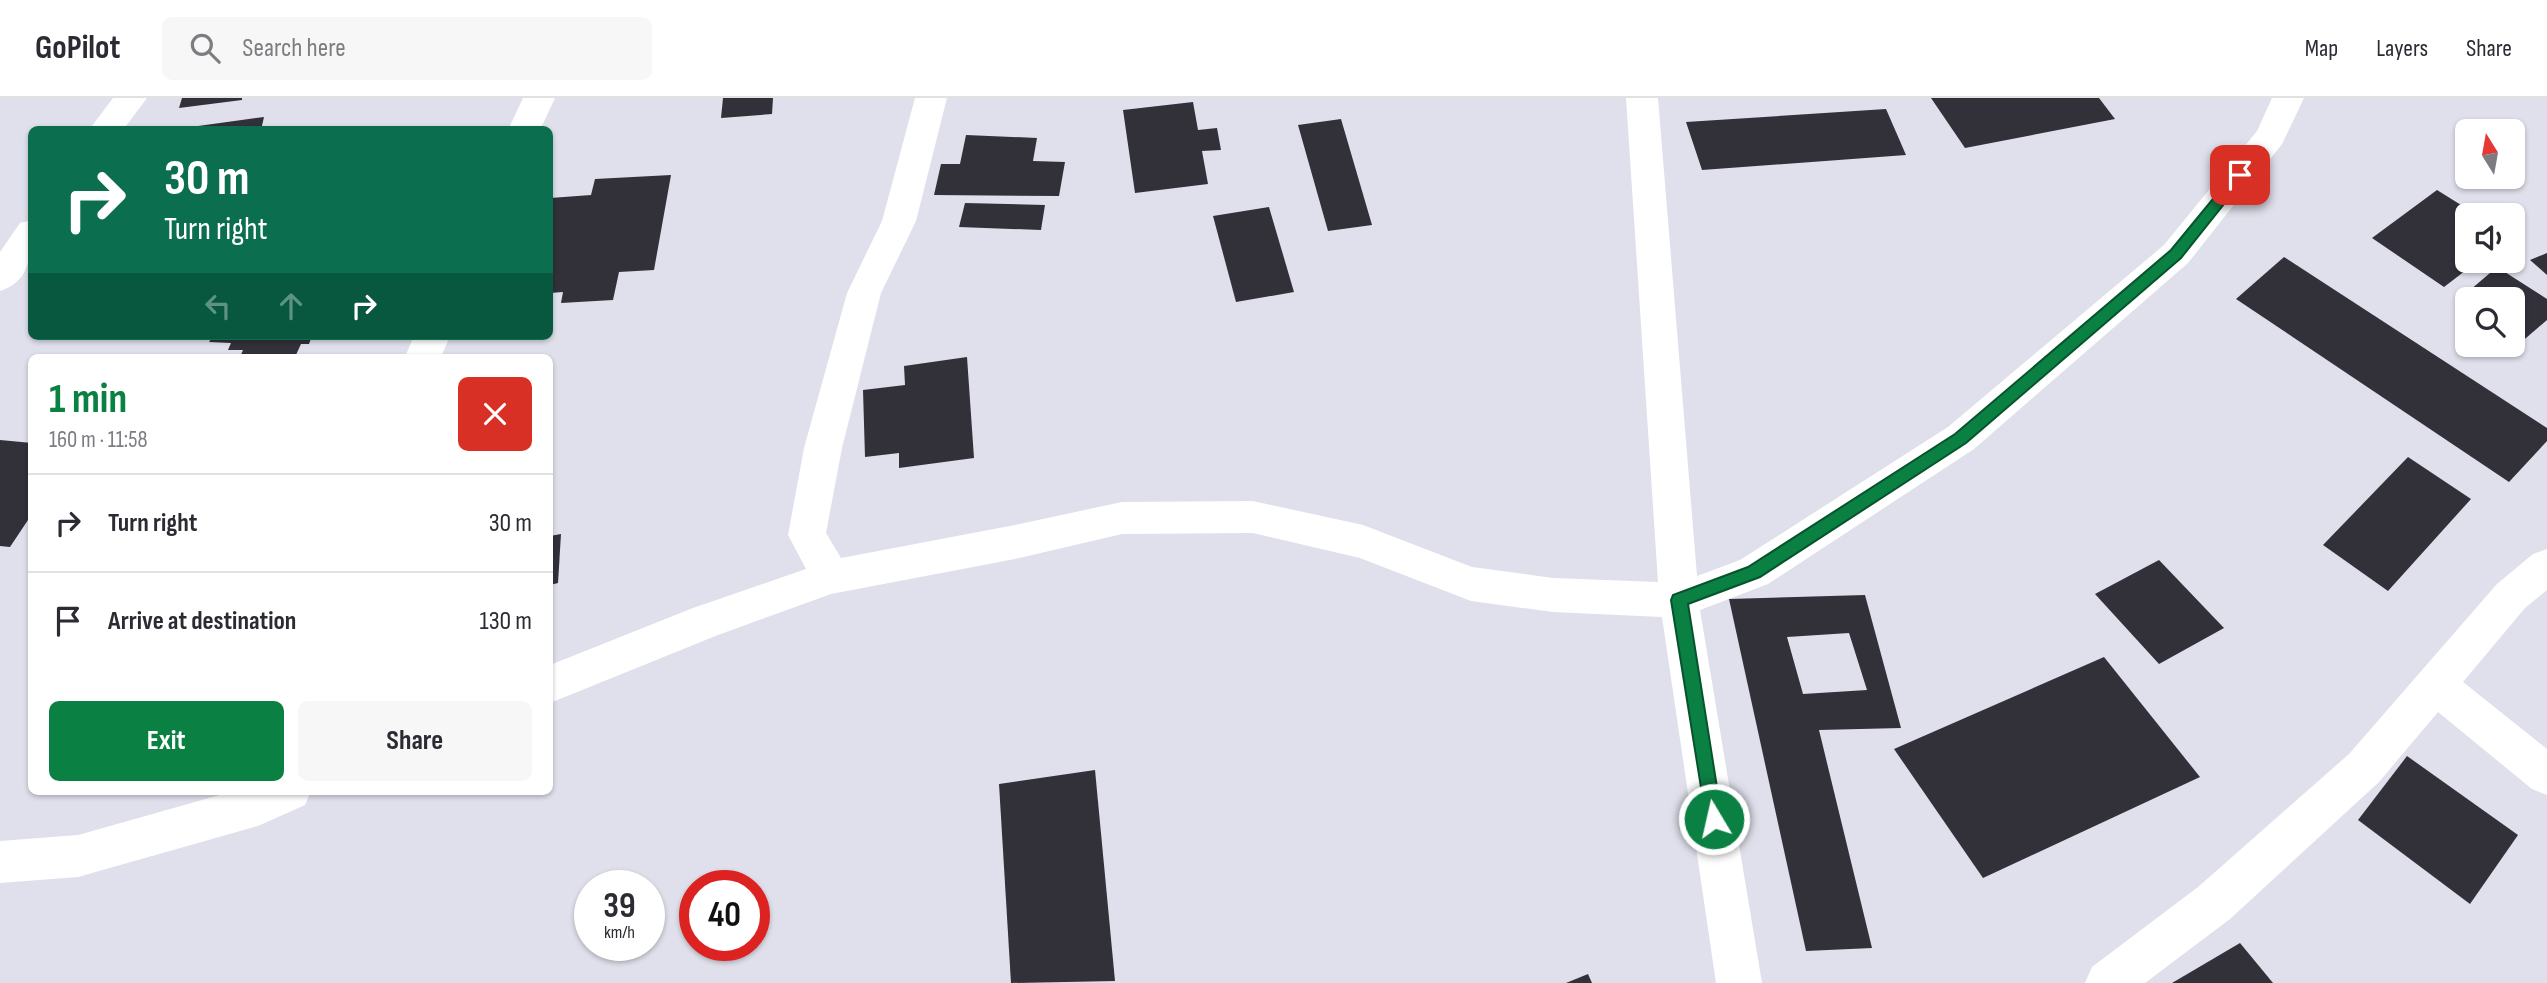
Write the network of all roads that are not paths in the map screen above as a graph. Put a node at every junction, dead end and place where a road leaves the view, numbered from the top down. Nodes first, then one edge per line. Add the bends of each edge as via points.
1 (131, 98) edge
2 (539, 98) edge
3 (931, 98) edge
4 (1642, 98) edge
5 (2288, 98) edge
6 (108, 126) edge
7 (526, 126) edge
8 (28, 238) edge
9 (0, 278) edge
10 (2547, 566) edge
11 (831, 577) junction
12 (1679, 600) junction
13 (553, 683) edge
14 (2435, 684) junction
15 (2547, 775) edge
16 (281, 795) edge
17 (0, 862) edge
18 (1740, 983) edge
19 (2108, 983) edge

1 - 6 street
2 - 7 street
3 - 11 street via 899,220 864,293 823,448 807,535
4 - 12 street
5 - 12 street via 2272,136 2176,254 1961,438 1754,572
8 - 9 street
10 - 14 street via 2511,596
11 - 12 street via 1122,518 1253,516 1363,542 1471,584 1553,595
11 - 13 street
12 - 18 street
14 - 15 street
14 - 19 street via 2364,768 2214,903
16 - 17 street via 78,856

